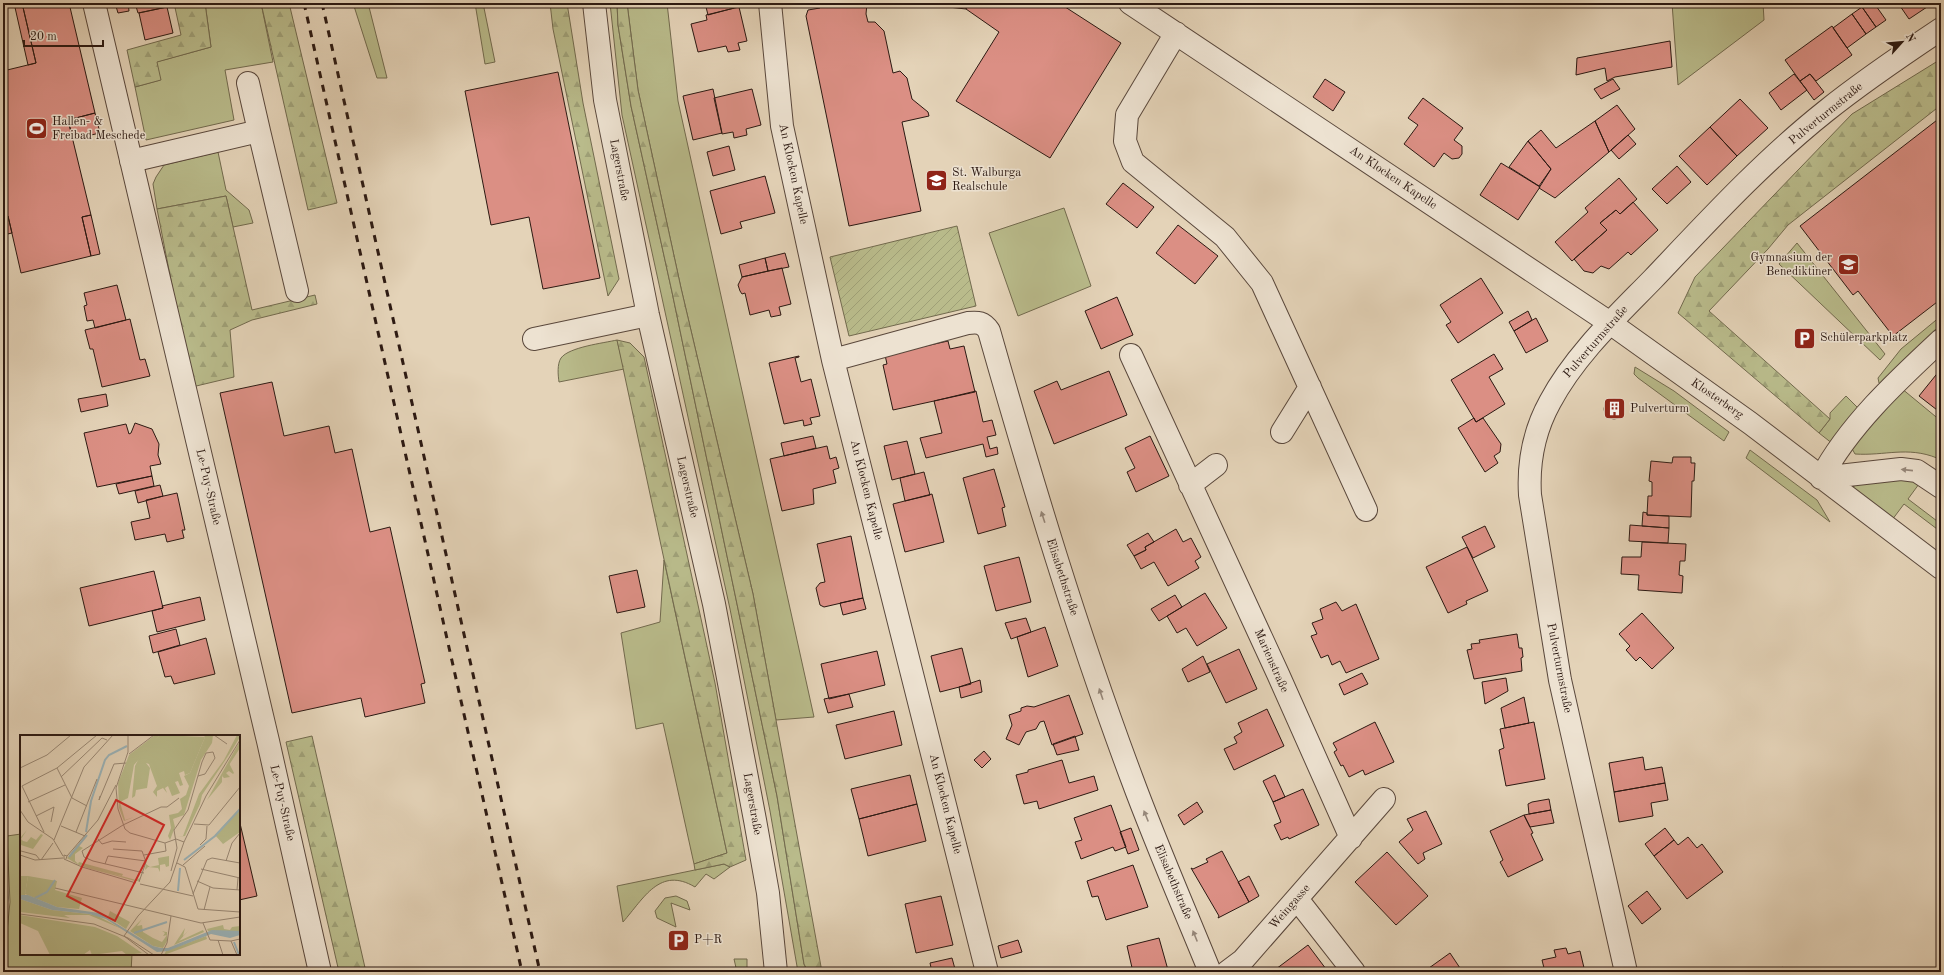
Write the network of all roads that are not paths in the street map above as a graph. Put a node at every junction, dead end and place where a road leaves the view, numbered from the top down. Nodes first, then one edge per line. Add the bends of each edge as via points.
1 (94, 3) edge
2 (594, 3) edge
3 (770, 3) edge
4 (1130, 3) edge
5 (1941, 29) edge
6 (1176, 33) junction
7 (248, 83) dead end
8 (259, 131) junction
9 (131, 161) junction
10 (296, 291) dead end
11 (648, 315) junction
12 (1610, 323) junction
13 (534, 339) dead end
14 (1941, 340) edge
15 (1131, 355) dead end
16 (833, 360) junction
17 (1310, 387) junction
18 (1282, 432) dead end
19 (1216, 466) dead end
20 (1821, 478) junction
21 (1190, 484) junction
22 (1941, 487) edge
23 (1366, 510) dead end
24 (1941, 568) edge
25 (1384, 799) dead end
26 (1351, 838) junction
27 (1297, 899) junction
28 (320, 972) edge
29 (776, 972) edge
30 (987, 972) edge
31 (1210, 972) edge
32 (1227, 972) edge
33 (1354, 972) edge
34 (1626, 972) edge

1 - 9 street, Le-Puy-Straße
2 - 11 street, Lagerstraße via 605,100
3 - 16 street, An Klocken Kapelle via 782,126
4 - 6 street, An Klocken Kapelle
5 - 12 street, Pulverturmstraße via 1851,92 1802,132 1710,219
6 - 12 street, An Klocken Kapelle
6 - 17 street via 1127,115 1125,141 1133,162 1225,236 1262,283
7 - 8 street
8 - 9 street
8 - 10 street
9 - 28 street, Le-Puy-Straße
11 - 13 street
11 - 29 street, Lagerstraße via 714,604 768,893
12 - 20 street, Klosterberg via 1750,423
12 - 34 street, Pulverturmstraße via 1578,359 1549,403 1535,434 1529,471 1533,521 1560,680
14 - 20 street via 1857,425
15 - 21 street, Marienstraße
16 - 30 street, An Klocken Kapelle
31 -> 16 street, Elisabethstraße via 1132,779 1082,640 1031,478 989,331 979,322 968,323
17 - 18 street
17 - 23 street
19 - 21 street
22 -> 20 street via 1917,471 1901,469
20 - 24 street, Klosterberg
21 - 26 street, Marienstraße
25 - 26 street, Weingasse
26 - 27 street, Weingasse
27 - 32 street, Weingasse via 1243,960
27 - 33 street

